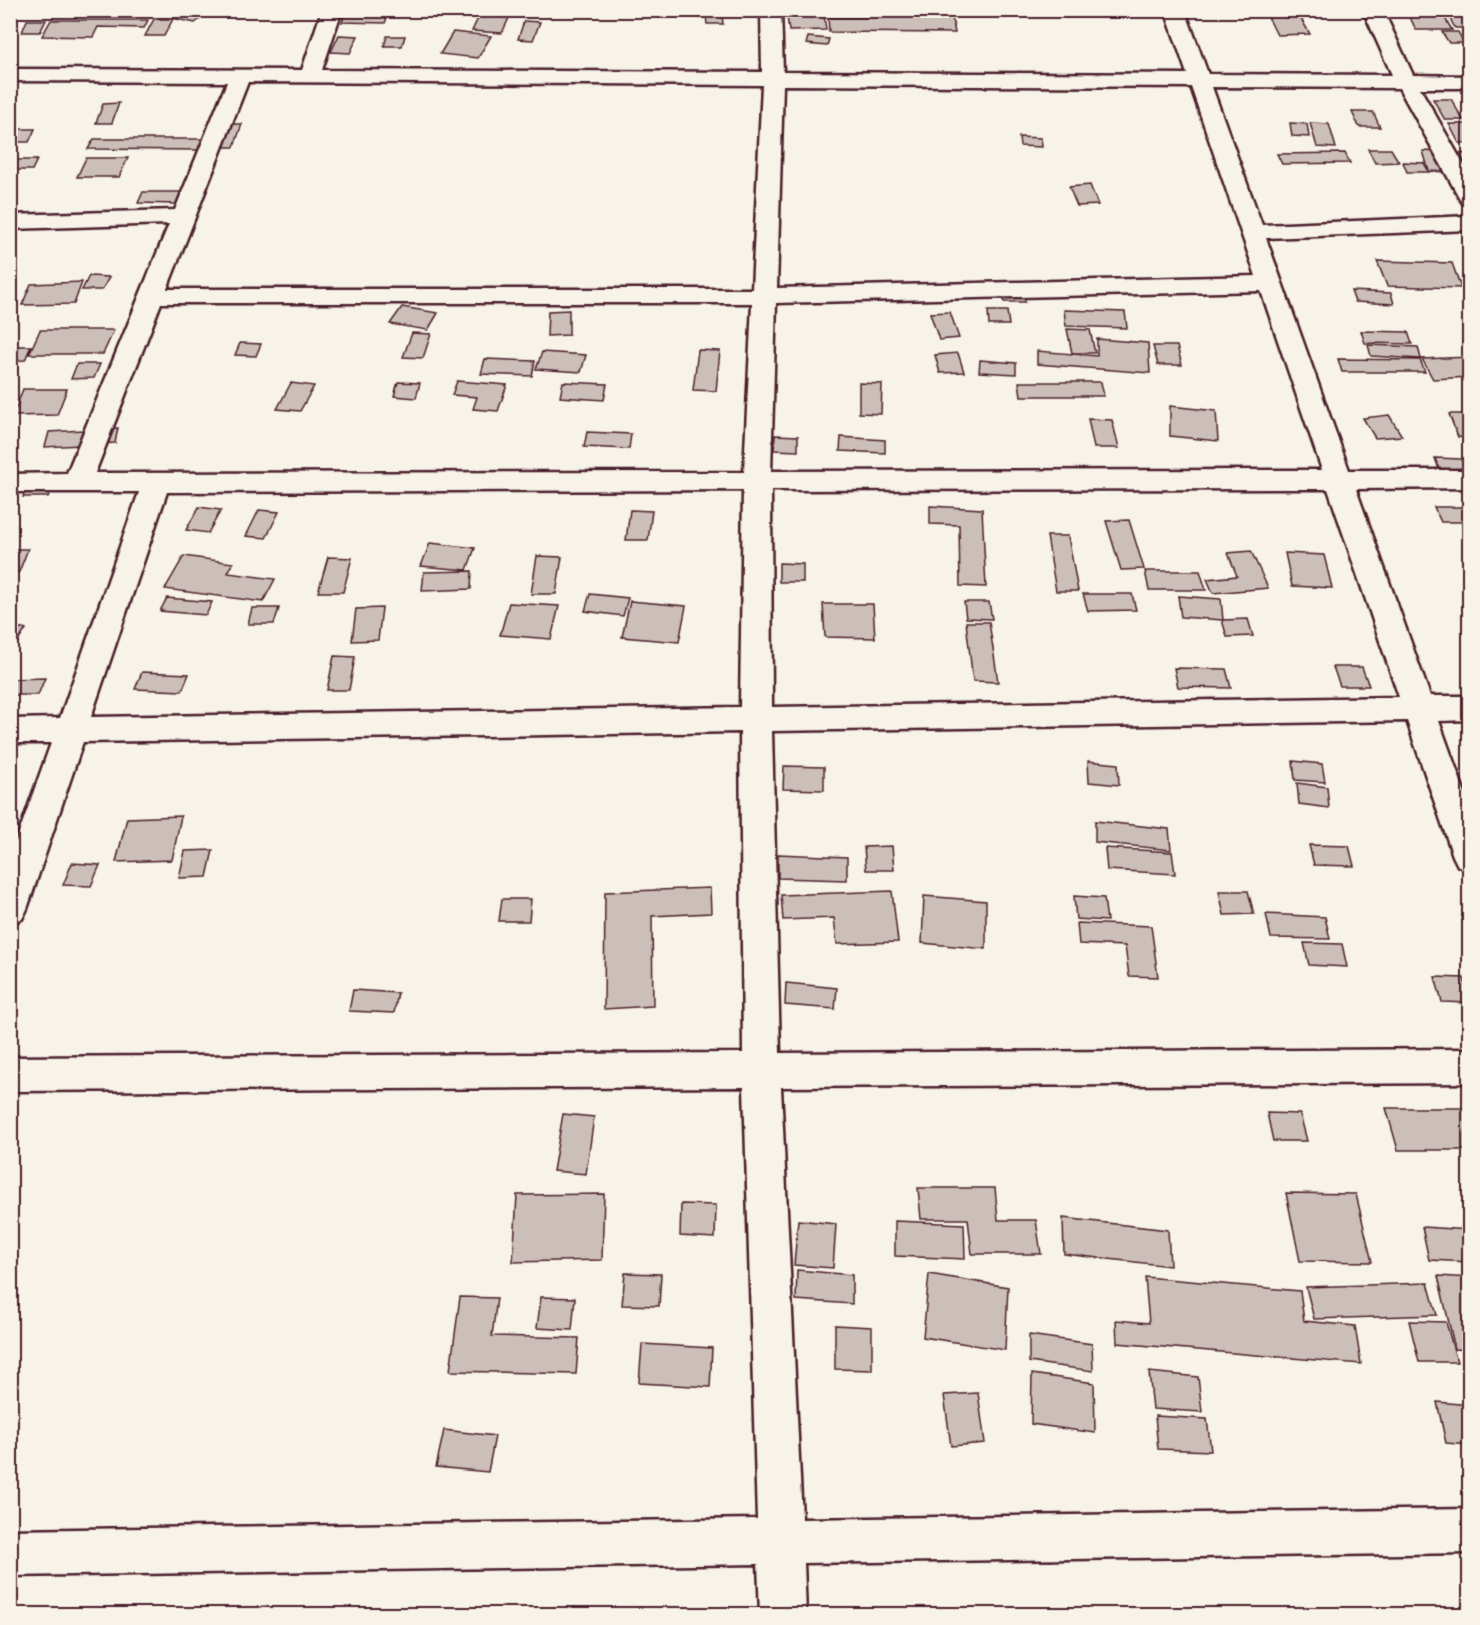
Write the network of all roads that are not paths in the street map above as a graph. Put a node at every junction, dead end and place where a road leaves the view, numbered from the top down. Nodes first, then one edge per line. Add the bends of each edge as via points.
1 (332, 10) edge
2 (771, 10) edge
3 (1175, 10) edge
4 (1373, 10) edge
5 (10, 75) edge
6 (240, 76) junction
7 (310, 76) junction
8 (773, 79) junction
9 (1200, 81) junction
10 (1406, 82) junction
11 (1470, 82) edge
12 (1470, 197) edge
13 (183, 217) junction
14 (10, 222) edge
15 (1470, 223) edge
16 (1252, 232) junction
17 (1270, 283) junction
18 (152, 296) junction
19 (764, 296) junction
20 (1338, 479) junction
21 (1470, 479) edge
22 (757, 481) junction
23 (10, 483) edge
24 (77, 483) junction
25 (156, 483) junction
26 (1470, 708) edge
27 (1418, 709) junction
28 (756, 720) junction
29 (71, 730) junction
30 (10, 731) edge
31 (1470, 856) edge
32 (10, 909) edge
33 (1470, 1066) edge
34 (762, 1070) junction
35 (10, 1074) edge
36 (1470, 1532) edge
37 (782, 1542) junction
38 (10, 1553) edge
39 (783, 1614) edge

1 - 7 street
2 - 8 street
3 - 9 street
4 - 10 street
5 - 6 street
6 - 7 street
6 - 13 street
7 - 8 street
8 - 9 street
8 - 19 street
9 - 10 street
9 - 16 street
10 - 11 street
10 - 12 street
13 - 14 street
13 - 18 street
15 - 16 street
16 - 17 street
17 - 19 street
17 - 20 street
18 - 19 street
18 - 24 street
19 - 22 street
20 - 21 street
20 - 22 street
20 - 27 street
22 - 25 street
22 - 28 street
23 - 24 street
24 - 25 street
25 - 29 street
26 - 27 street
27 - 28 street
27 - 31 street
28 - 29 street
28 - 34 street
29 - 30 street
29 - 32 street
33 - 34 street
34 - 35 street
34 - 37 street
36 - 37 street
37 - 38 street
37 - 39 street

